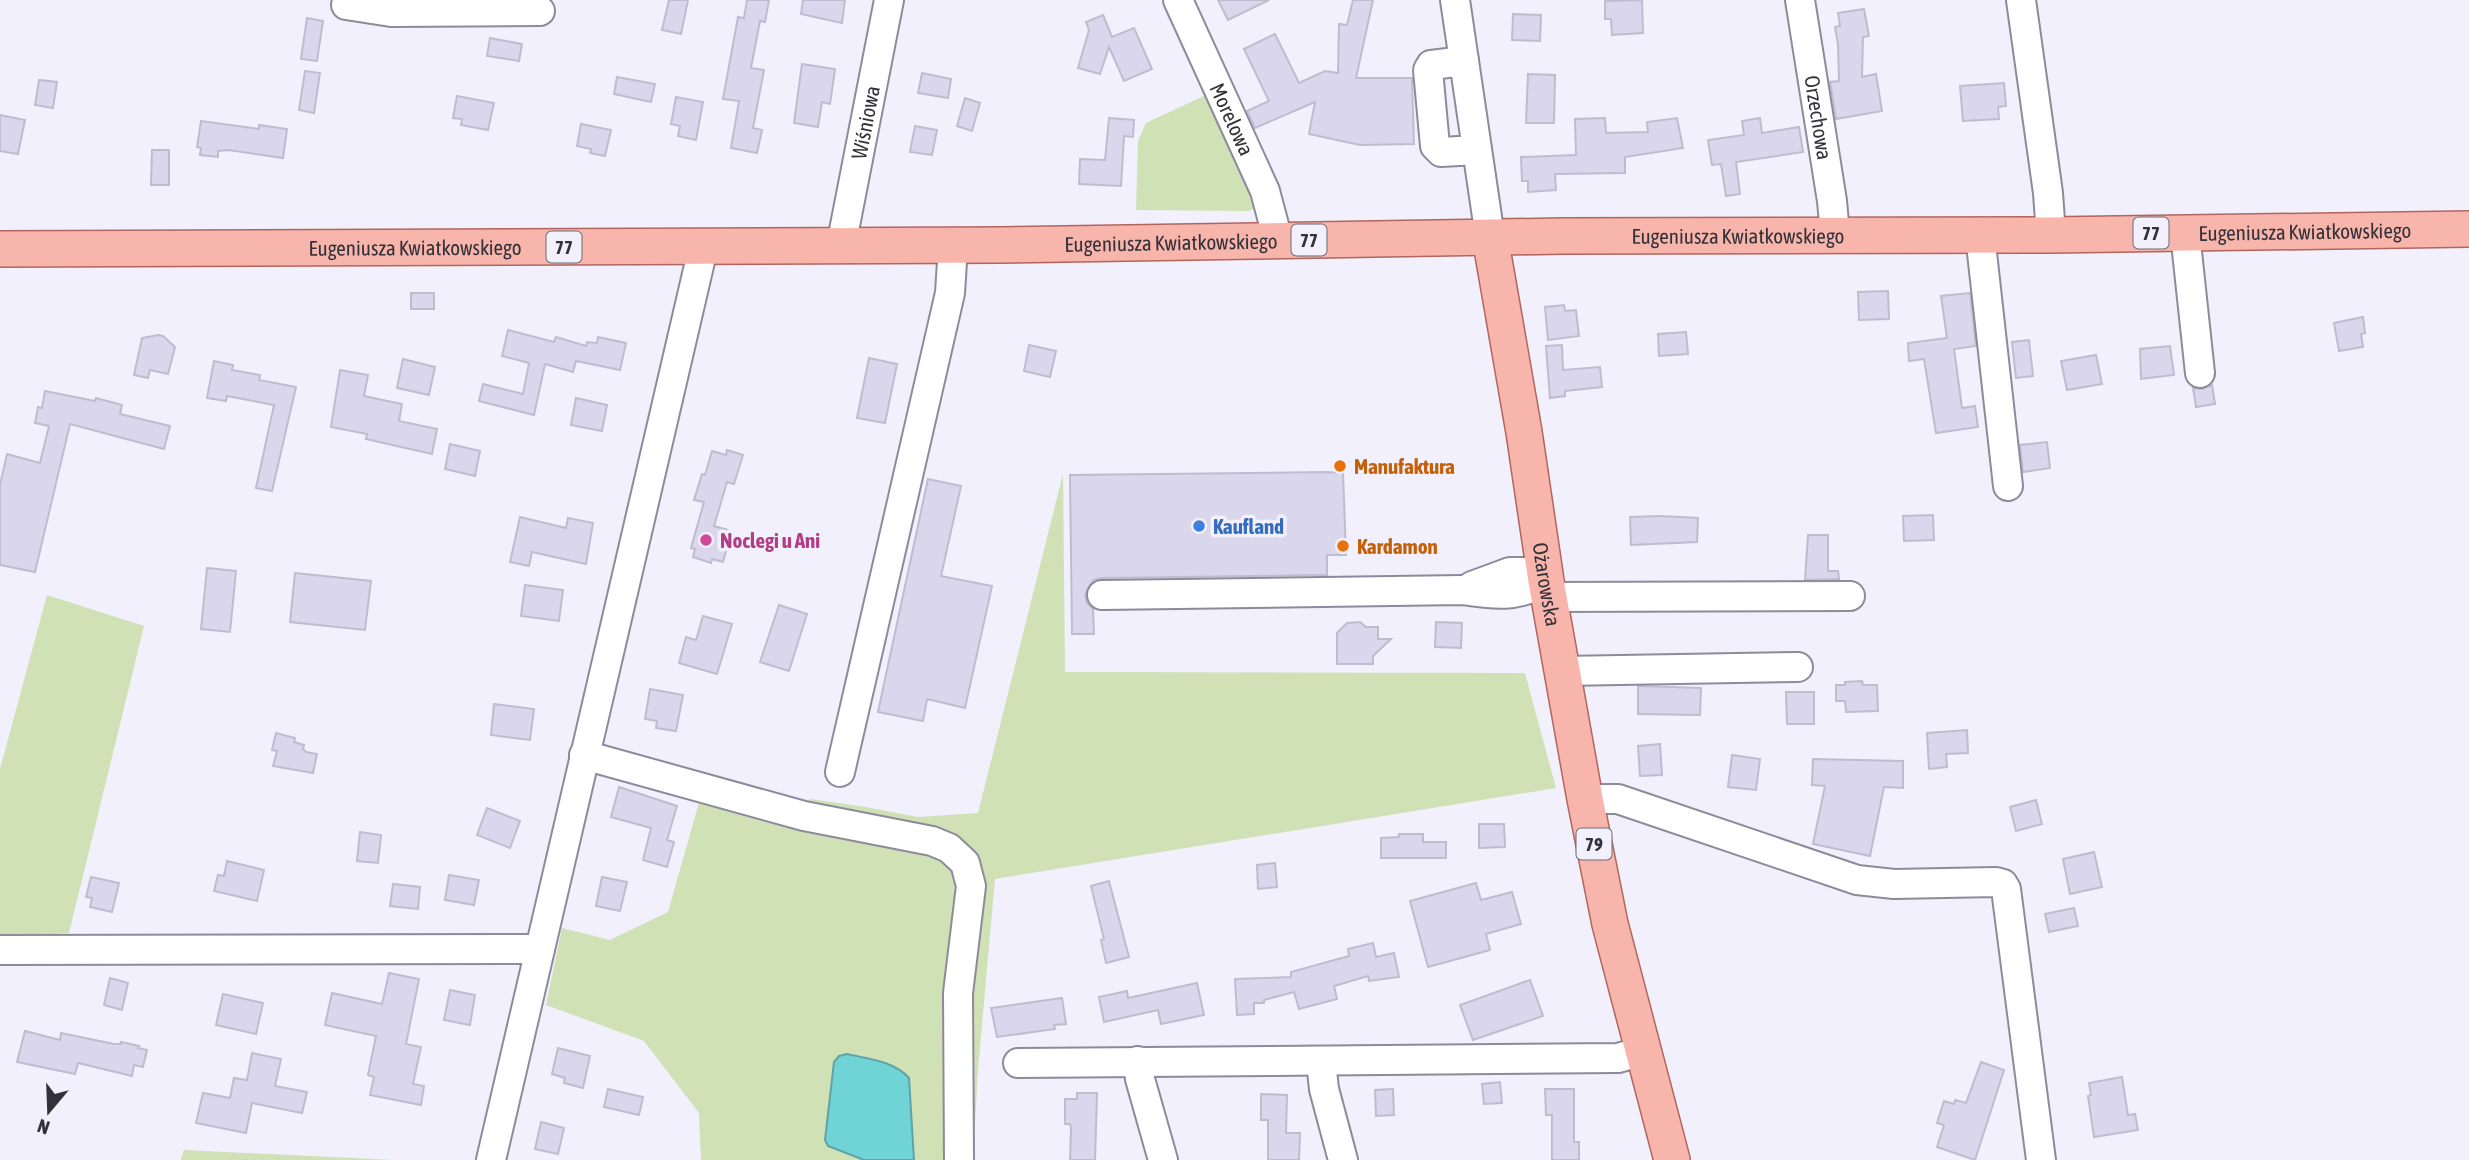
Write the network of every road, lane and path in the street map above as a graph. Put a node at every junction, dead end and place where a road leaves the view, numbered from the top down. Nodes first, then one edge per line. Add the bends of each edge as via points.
1 (889, 0) edge
2 (1178, 0) edge
3 (1455, 0) edge
4 (1800, 0) edge
5 (2021, 0) edge
6 (346, 5) dead end
7 (431, 6) edge
8 (540, 11) dead end
9 (1464, 61) junction
10 (1477, 149) junction
11 (2469, 229) edge
12 (2185, 233) junction
13 (1835, 234) junction
14 (1980, 235) junction
15 (2051, 235) junction
16 (1490, 237) junction
17 (1278, 240) junction
18 (702, 246) junction
19 (841, 246) junction
20 (953, 246) junction
21 (0, 249) edge
22 (2200, 373) dead end
23 (2008, 486) dead end
24 (1547, 589) junction
25 (1102, 594) dead end
26 (1850, 596) dead end
27 (1798, 667) dead end
28 (1562, 671) junction
29 (584, 755) junction
30 (840, 772) dead end
31 (1585, 799) junction
32 (540, 949) junction
33 (0, 950) edge
34 (1643, 1051) junction
35 (1138, 1061) junction
36 (1321, 1061) junction
37 (1018, 1063) dead end
38 (491, 1160) edge
39 (959, 1160) edge
40 (1163, 1160) edge
41 (1343, 1160) edge
42 (1672, 1160) edge
43 (2041, 1160) edge

1 - 19 street, Wiśniowa
2 - 17 street, Morelowa via 1265,191
3 - 9 street, Ożarowska
4 - 13 street, Orzechowa
5 - 15 street
6 - 7 street via 391,12
7 - 8 street
9 - 10 street, Ożarowska
9 - 10 street via 1442,62 1428,70 1435,146 1441,152
10 - 16 street, Ożarowska
11 - 12 main road, Eugeniusza Kwiatkowskiego / 77
12 - 15 main road, Eugeniusza Kwiatkowskiego / 77
12 - 22 street
13 - 14 main road, Eugeniusza Kwiatkowskiego / 77
13 - 16 main road, Eugeniusza Kwiatkowskiego / 77
14 - 15 main road, Eugeniusza Kwiatkowskiego / 77
14 - 23 street
16 - 17 main road, Eugeniusza Kwiatkowskiego / 77
16 - 24 main road, Ożarowska / 79
17 - 20 main road, Eugeniusza Kwiatkowskiego / 77
18 - 19 main road, Eugeniusza Kwiatkowskiego / 77
18 - 21 main road, Eugeniusza Kwiatkowskiego / 77
18 - 29 street
19 - 20 main road, Eugeniusza Kwiatkowskiego / 77
20 - 30 street via 950,293
24 - 25 street via 1513,594 1462,590
24 - 26 street
24 - 28 main road, Ożarowska / 79
27 - 28 street
28 - 31 main road, Ożarowska / 79
29 - 32 street
29 - 39 street via 804,816 932,841 957,854 965,863 971,886 958,993
31 - 34 main road, Ożarowska / 79
31 - 43 street via 1618,799 1857,880 2003,884
32 - 33 street
32 - 38 street
34 - 36 street via 1618,1058
34 - 42 main road, Ożarowska / 79
35 - 36 street
35 - 37 street
35 - 40 street
36 - 41 street

